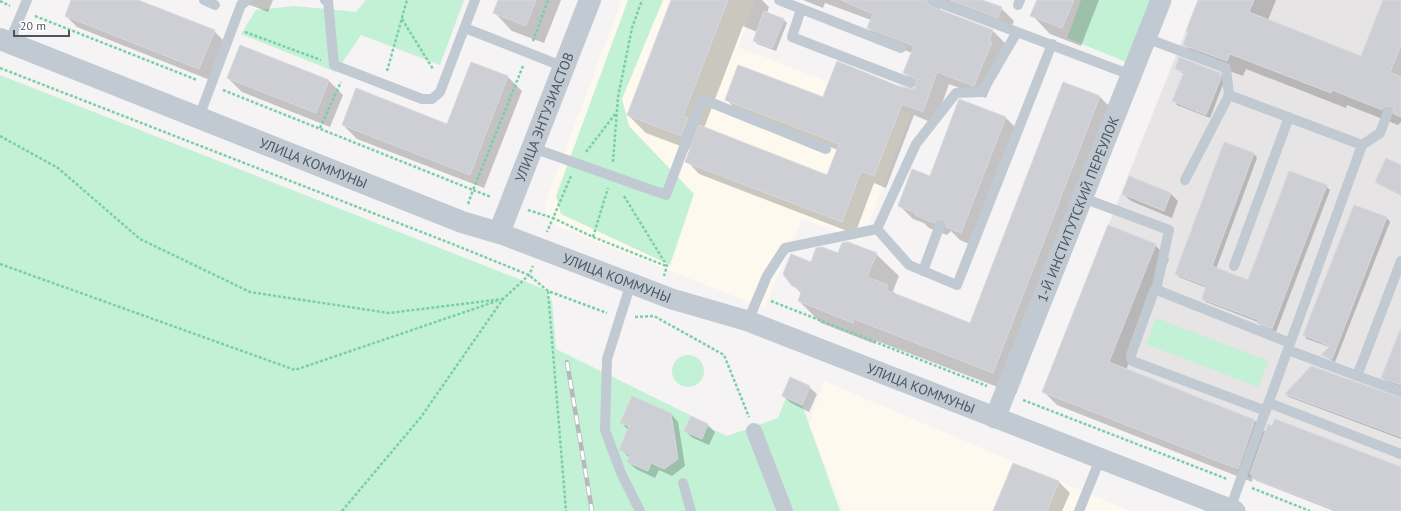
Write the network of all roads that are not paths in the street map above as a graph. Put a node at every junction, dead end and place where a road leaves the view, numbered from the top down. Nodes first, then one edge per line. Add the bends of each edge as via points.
1 (27, 0) edge
2 (204, 0) edge
3 (248, 0) edge
4 (325, 0) edge
5 (473, 0) edge
6 (590, 0) edge
7 (779, 0) edge
8 (932, 0) edge
9 (1161, 0) edge
10 (215, 5) dead end
11 (801, 9) junction
12 (466, 28) junction
13 (1017, 32) junction
14 (1146, 38) junction
15 (5, 41) edge
16 (1052, 44) junction
17 (901, 48) dead end
18 (564, 67) junction
19 (1131, 75) junction
20 (911, 83) dead end
21 (1229, 95) junction
22 (1388, 112) dead end
23 (199, 117) junction
24 (1289, 118) junction
25 (1362, 145) junction
26 (533, 148) junction
27 (826, 149) dead end
28 (1185, 180) dead end
29 (1083, 198) junction
30 (940, 225) dead end
31 (876, 229) junction
32 (499, 233) junction
33 (1401, 261) edge
34 (1234, 266) dead end
35 (923, 271) junction
36 (631, 283) junction
37 (1156, 290) junction
38 (748, 321) junction
39 (1289, 347) junction
40 (1357, 376) junction
41 (1401, 392) edge
42 (1268, 407) junction
43 (996, 418) junction
44 (752, 425) road end
45 (1401, 454) edge
46 (1100, 459) junction
47 (682, 483) dead end
48 (1233, 510) edge
49 (640, 511) edge
50 (691, 511) edge
51 (785, 511) edge
52 (1079, 511) edge

1 - 15 lane
2 - 10 lane
3 - 23 lane via 240,5
4 - 12 lane via 328,1 334,65 422,99 432,99 440,92
5 - 12 lane
6 - 18 street, УЛИЦА ЭНТУЗИАСТОВ
7 - 11 lane
8 - 13 lane
9 - 14 street, 1-Й ИНСТИТУТСКИЙ ПЕРЕУЛОК
11 - 17 lane
11 - 20 lane via 792,37
12 - 18 lane
13 - 16 lane
13 - 31 lane via 982,92 956,93 916,144
14 - 19 street, 1-Й ИНСТИТУТСКИЙ ПЕРЕУЛОК
14 - 21 lane via 1226,68
15 - 23 street, УЛИЦА КОММУНЫ
16 - 19 lane
16 - 35 lane via 957,284
18 - 26 street, УЛИЦА ЭНТУЗИАСТОВ
19 - 29 street, 1-Й ИНСТИТУТСКИЙ ПЕРЕУЛОК
21 - 24 lane
21 - 28 lane
22 - 25 lane via 1380,133
23 - 32 street, УЛИЦА КОММУНЫ via 462,222
24 - 25 lane
24 - 34 lane
25 - 39 lane
26 - 27 lane via 666,195 702,99
26 - 32 street, УЛИЦА ЭНТУЗИАСТОВ
29 - 37 lane via 1170,230
29 - 43 street, 1-Й ИНСТИТУТСКИЙ ПЕРЕУЛОК
30 - 35 lane
31 - 35 lane via 909,266
31 - 38 lane via 785,248 767,276
32 - 36 street, УЛИЦА КОММУНЫ
33 - 40 lane
36 - 38 street, УЛИЦА КОММУНЫ
36 - 49 lane via 607,359 605,430 620,473
37 - 39 lane
37 - 42 lane via 1130,355 1131,360
38 - 43 street, УЛИЦА КОММУНЫ
39 - 40 lane
39 - 42 lane
40 - 41 lane
42 - 45 lane
42 - 48 lane
43 - 46 street, УЛИЦА КОММУНЫ
44 - 51 street
46 - 48 street, УЛИЦА КОММУНЫ
46 - 52 lane
47 - 50 lane

